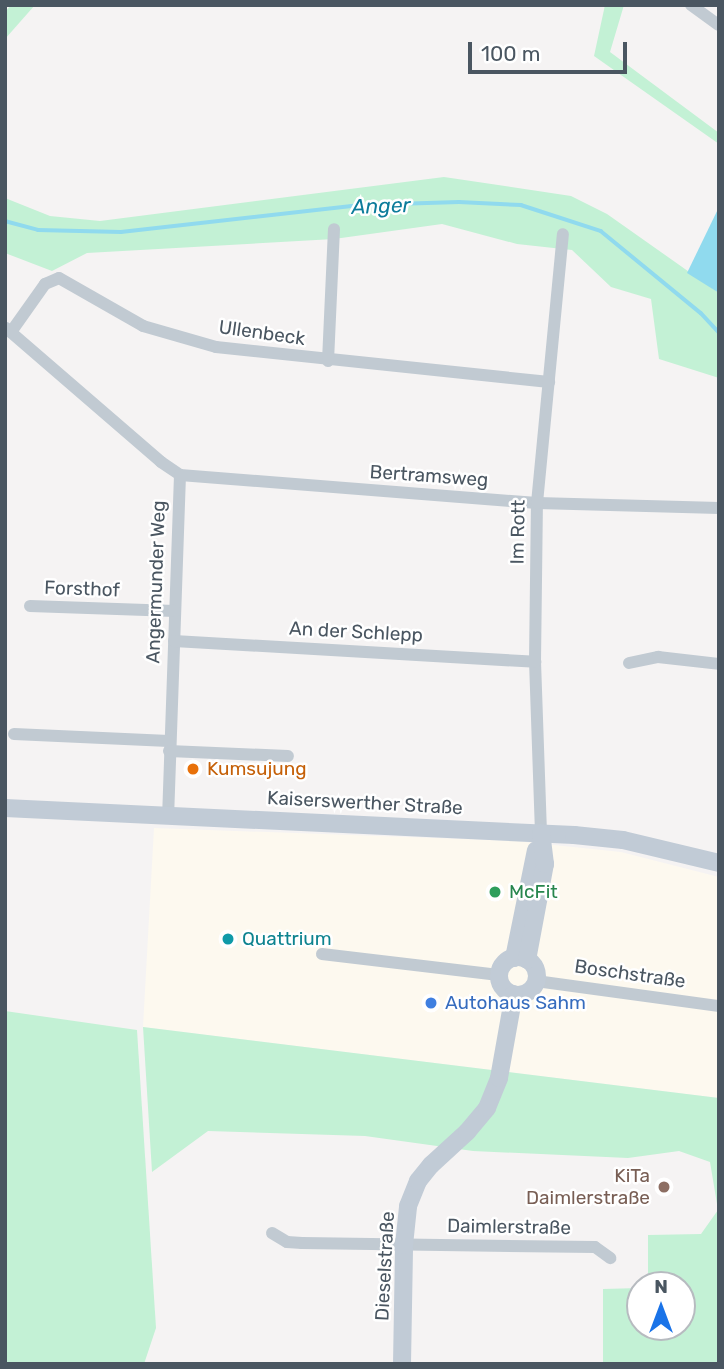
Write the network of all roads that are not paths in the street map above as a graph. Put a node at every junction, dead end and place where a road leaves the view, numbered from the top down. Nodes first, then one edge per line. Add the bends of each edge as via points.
1 (691, 5) edge
2 (719, 25) edge
3 (334, 229) dead end
4 (563, 234) dead end
5 (8, 330) edge
6 (328, 360) junction
7 (549, 382) junction
8 (180, 475) junction
9 (537, 503) junction
10 (719, 508) edge
11 (30, 606) dead end
12 (175, 611) junction
13 (174, 641) junction
14 (535, 662) junction
15 (629, 663) dead end
16 (719, 664) edge
17 (14, 734) dead end
18 (169, 746) junction
19 (288, 756) dead end
20 (5, 808) edge
21 (168, 814) junction
22 (541, 833) junction
23 (719, 863) edge
24 (322, 954) dead end
25 (521, 959) junction
26 (499, 975) junction
27 (536, 981) junction
28 (514, 994) junction
29 (719, 1006) edge
30 (272, 1233) dead end
31 (404, 1245) junction
32 (610, 1258) dead end
33 (402, 1364) edge

1 - 2 street
3 - 6 street
4 - 7 street, Im Rott
5 - 6 street, Ullenbeck via 46,284 59,278 143,326 183,339 242,352
5 - 8 street, Angermunder Weg
6 - 7 street, Ullenbeck
7 - 9 street, Im Rott
8 - 9 street, Bertramsweg
8 - 12 street, Angermunder Weg
9 - 10 street, Bertramsweg
9 - 14 street, Im Rott
11 - 12 street, Forsthof
12 - 13 street, Angermunder Weg
13 - 14 street, An der Schlepp
13 - 18 street, Angermunder Weg
14 - 22 street, Im Rott
15 - 16 street via 658,657
17 - 18 street
18 - 19 street
18 - 21 street, Angermunder Weg
20 - 21 main road, Kaiserswerther Straße
21 - 22 main road, Kaiserswerther Straße
22 - 23 main road, Kaiserswerther Straße via 623,840
22 - 25 main road via 545,864
24 - 26 street
25 - 26 main road via 503,963
25 - 27 main road via 536,968
26 - 28 main road via 503,987
27 - 28 main road via 528,991
27 - 29 street, Boschstraße
28 - 31 main road, Dieselstraße via 493,1097 482,1116 418,1181 408,1206
30 - 31 street, Daimlerstraße via 295,1242
31 - 32 street, Daimlerstraße via 595,1247
31 - 33 main road, Dieselstraße

